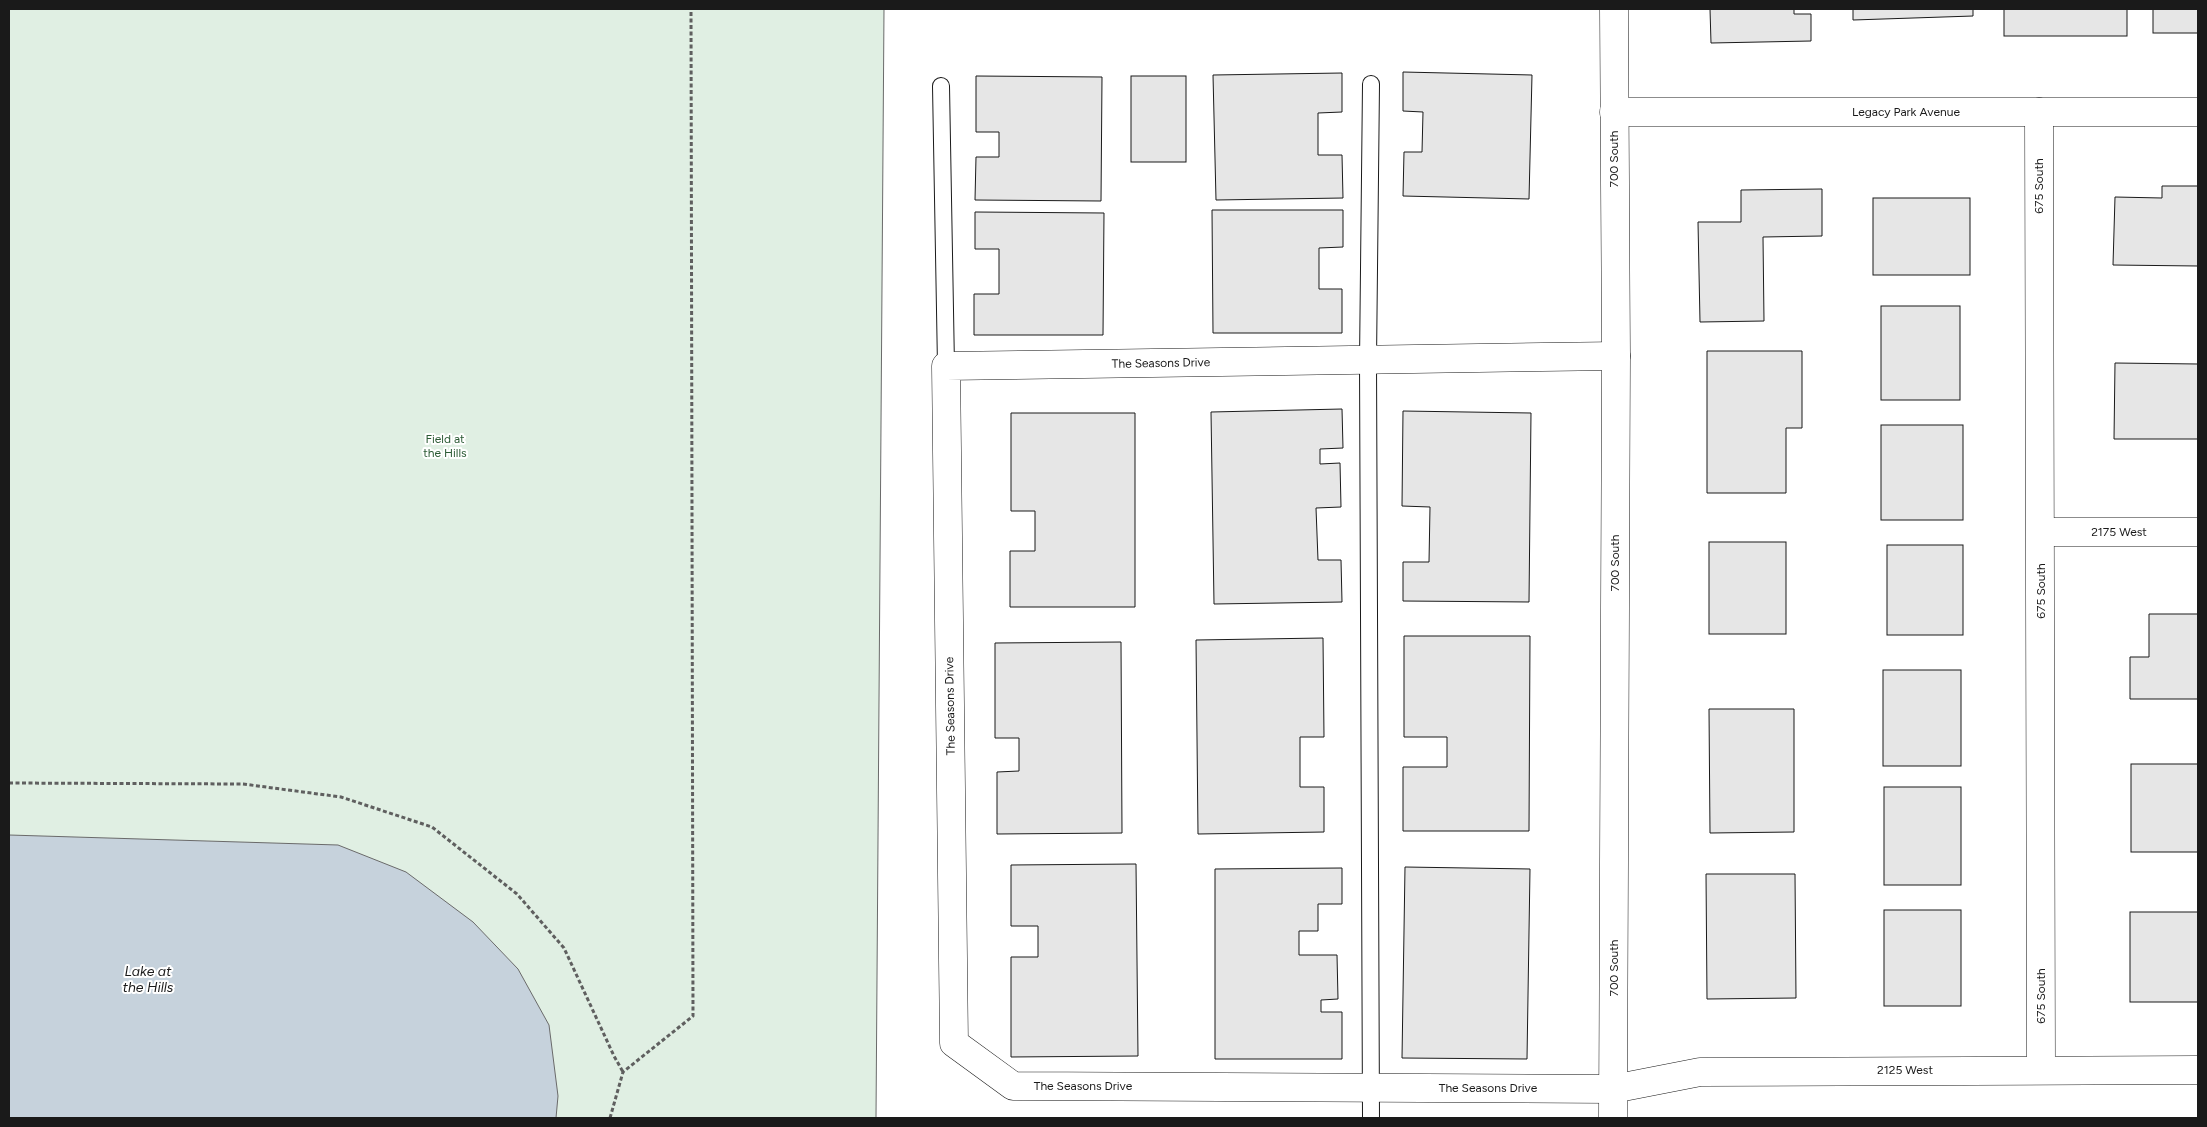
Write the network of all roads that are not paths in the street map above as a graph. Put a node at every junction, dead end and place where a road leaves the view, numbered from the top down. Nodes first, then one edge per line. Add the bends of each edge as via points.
1 (1614, 9) edge
2 (1370, 84) dead end
3 (941, 86) dead end
4 (1614, 112) junction
5 (2039, 112) junction
6 (2198, 112) edge
7 (1616, 356) junction
8 (1368, 361) junction
9 (946, 366) junction
10 (2041, 532) junction
11 (2198, 532) edge
12 (2041, 1069) junction
13 (2198, 1070) edge
14 (1370, 1088) junction
15 (1613, 1089) junction
16 (1370, 1118) edge
17 (1613, 1118) edge

1 - 4 street, 700 South
2 - 8 lane
3 - 9 lane
4 - 5 street, Legacy Park Avenue
4 - 7 street, 700 South
5 - 6 street, Legacy Park Avenue
5 - 10 street, 675 South
7 - 8 street, The Seasons Drive
7 - 15 street, 700 South
8 - 9 street, The Seasons Drive
8 - 14 lane
9 - 14 street, The Seasons Drive via 954,1043 1013,1086
10 - 11 street, 2175 West
10 - 12 street, 675 South
12 - 13 street, 2125 West
12 - 15 street, 2125 West via 1700,1072
14 - 15 street, The Seasons Drive
14 - 16 lane
15 - 17 street, 700 South

